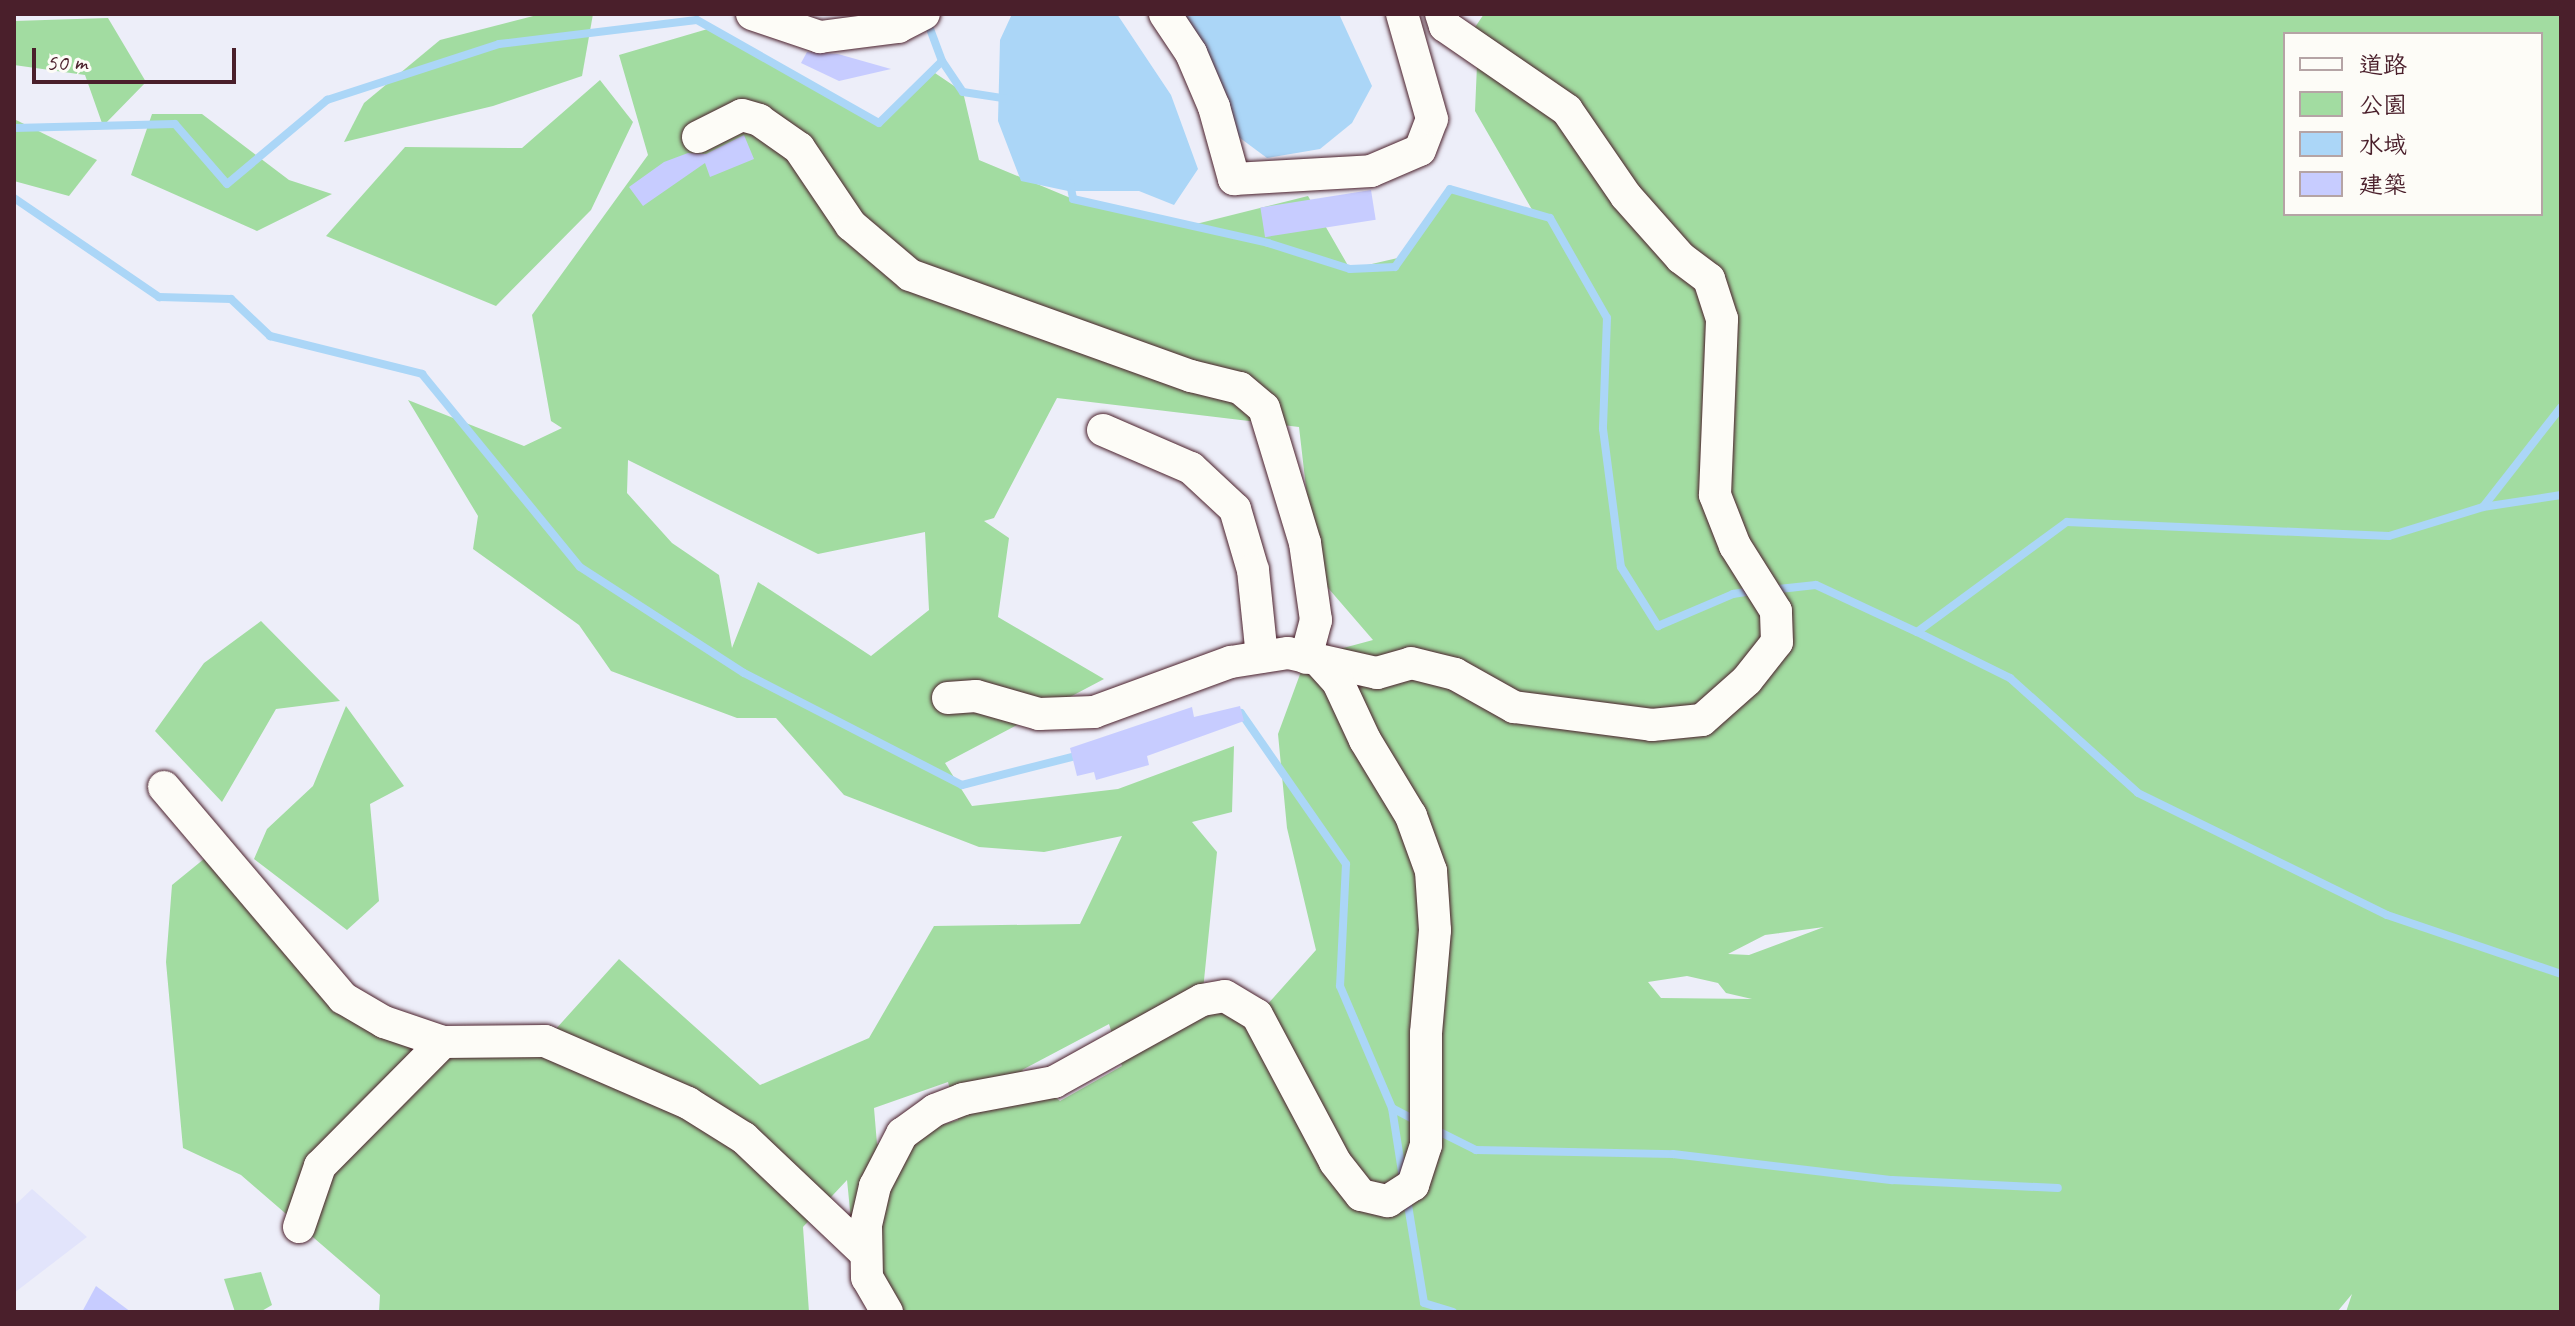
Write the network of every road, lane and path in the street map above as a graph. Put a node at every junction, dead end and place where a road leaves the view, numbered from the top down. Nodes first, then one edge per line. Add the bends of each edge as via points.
1 (752, 14) edge
2 (924, 14) edge
3 (1165, 14) edge
4 (1402, 14) edge
5 (1441, 14) edge
6 (698, 137) dead end
7 (1103, 430) dead end
8 (1262, 657) junction
9 (1313, 660) junction
10 (948, 698) dead end
11 (164, 787) dead end
12 (443, 1042) junction
13 (299, 1227) dead end
14 (865, 1253) junction
15 (887, 1312) edge

1 - 2 street via 820,37 898,27
3 - 4 street via 1191,53 1214,107 1234,179 1371,171 1420,150 1432,119
5 - 9 street via 1445,26 1567,110 1626,196 1681,258 1709,279 1722,319 1715,495 1735,546 1776,611 1777,642 1747,680 1702,720 1652,725 1514,707 1455,674 1411,663 1377,673
6 - 9 street via 742,115 759,120 799,148 851,225 910,275 1191,376 1240,388 1264,408 1305,543 1316,620
7 - 8 street via 1191,468 1235,509 1253,570
8 - 9 street via 1288,653
8 - 10 street via 1231,662 1094,712 1039,714 976,696
9 - 14 street via 1338,682 1365,740 1411,816 1431,871 1435,930 1426,1033 1426,1145 1413,1185 1388,1201 1361,1195 1347,1183 1257,1015 1225,996 1175,1011 1054,1082 963,1099 917,1120 902,1134 875,1186
11 - 12 street via 343,998 384,1022
12 - 13 street via 320,1166
12 - 14 street via 545,1041 688,1103 744,1138
14 - 15 street via 867,1278

